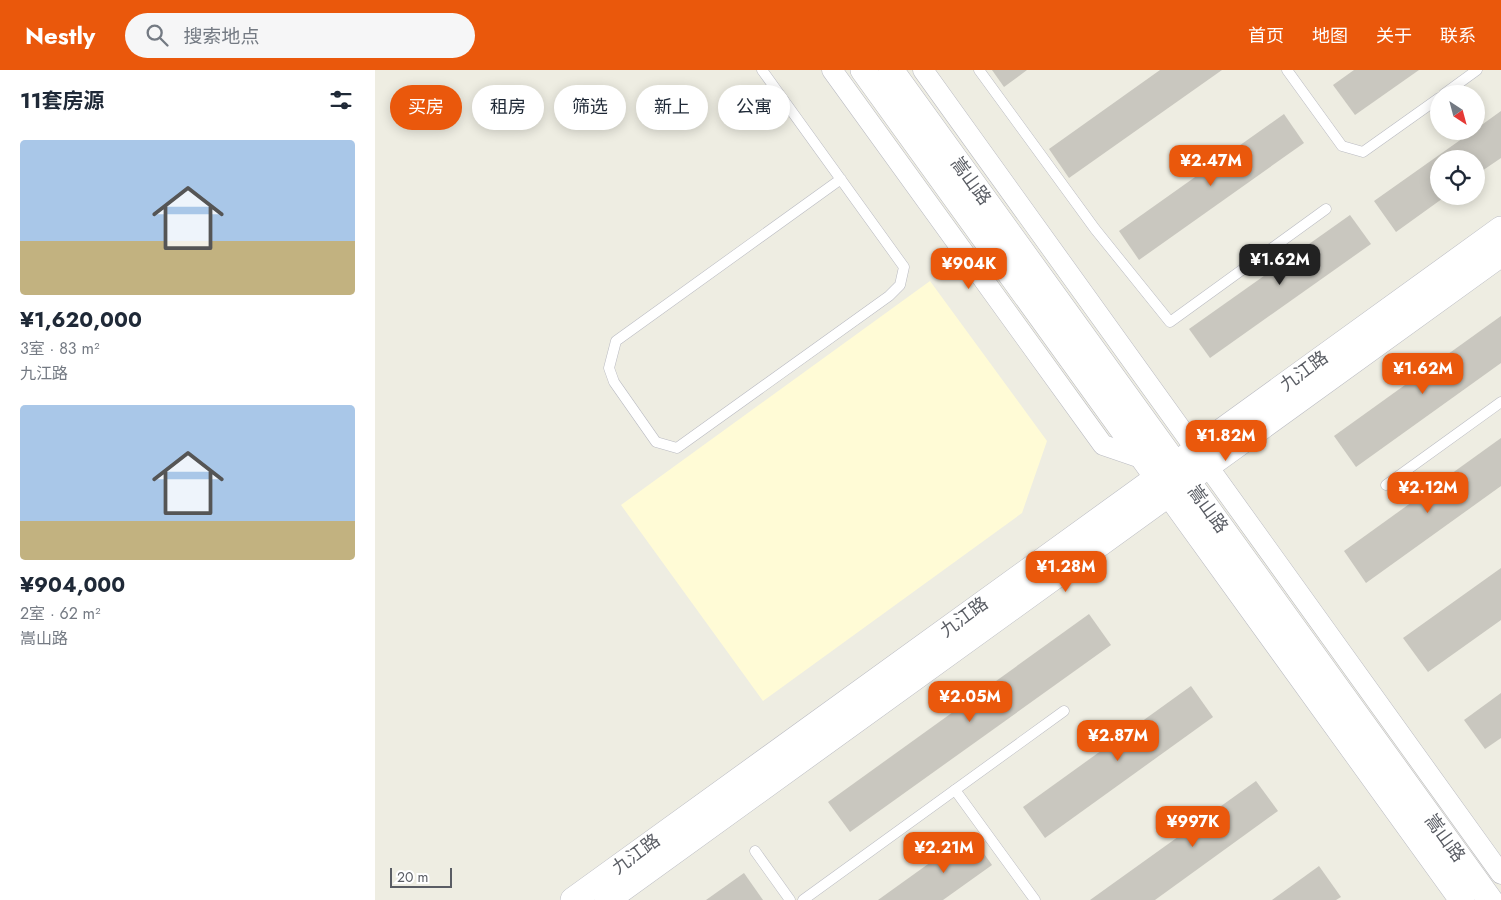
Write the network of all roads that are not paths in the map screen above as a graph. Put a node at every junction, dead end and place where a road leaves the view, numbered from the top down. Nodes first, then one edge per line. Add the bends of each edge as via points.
1 (762, 70) edge
2 (832, 70) edge
3 (863, 70) edge
4 (891, 70) edge
5 (923, 70) edge
6 (979, 70) edge
7 (1287, 70) edge
8 (1477, 70) edge
9 (1457, 85) edge
10 (1430, 104) edge
11 (841, 179) junction
12 (1326, 209) dead end
13 (1501, 229) edge
14 (1501, 254) edge
15 (1501, 402) edge
16 (1202, 458) junction
17 (1167, 475) junction
18 (1386, 485) dead end
19 (1064, 711) dead end
20 (955, 790) junction
21 (755, 851) dead end
22 (1501, 874) edge
23 (1458, 898) edge
24 (573, 900) edge
25 (607, 900) edge
26 (790, 900) edge
27 (803, 900) edge
28 (1035, 900) edge
29 (1490, 900) edge

1 - 11 lane
2 - 17 street via 1103,445
3 - 17 street, 嵩山路
4 - 17 street, 嵩山路
5 - 16 street
6 - 12 lane via 1095,229 1170,322
7 - 10 lane via 1342,146 1351,150 1363,152
8 - 9 lane
11 - 11 lane via 616,341 609,368 611,375 656,442 677,448 900,285 903,267
13 - 16 street, 九江路
14 - 16 street, 九江路
15 - 18 lane
16 - 17 street, 九江路
16 - 22 street
17 - 23 street, 嵩山路
17 - 24 street, 九江路
17 - 25 street, 九江路
17 - 29 street, 嵩山路
19 - 20 lane
20 - 27 lane
20 - 28 lane
21 - 26 lane

